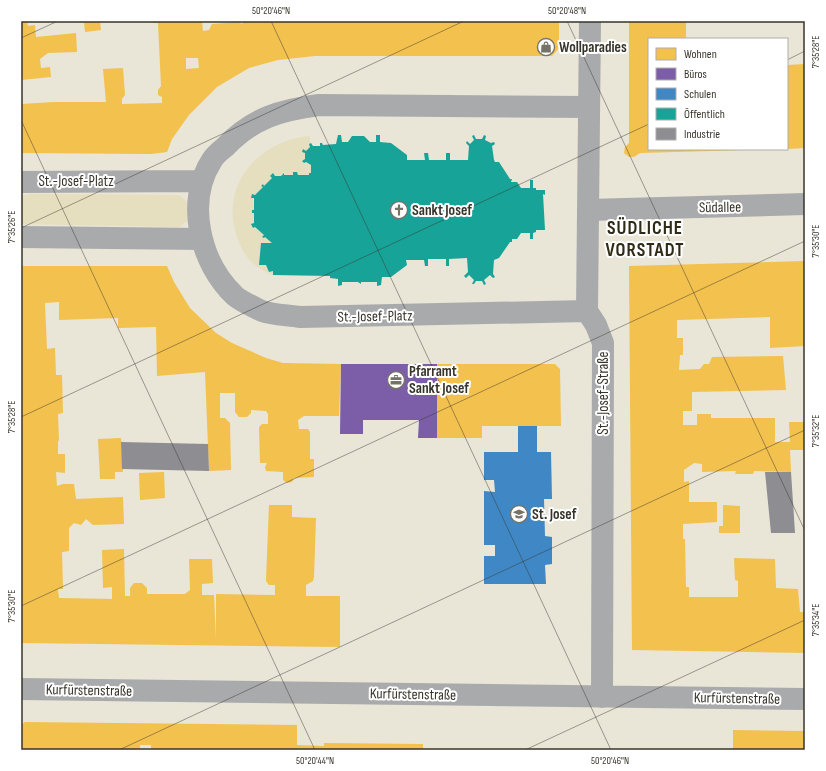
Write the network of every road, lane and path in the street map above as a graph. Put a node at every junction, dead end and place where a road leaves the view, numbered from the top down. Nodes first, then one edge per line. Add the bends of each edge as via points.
1 (590, 21) edge
2 (589, 107) junction
3 (202, 181) junction
4 (21, 182) edge
5 (805, 204) edge
6 (588, 210) junction
7 (21, 237) edge
8 (201, 239) junction
9 (587, 311) junction
10 (21, 689) edge
11 (602, 697) junction
12 (805, 699) edge

1 - 2 street
2 - 3 street, St.-Josef-Platz via 319,105 290,109 261,119 235,136 212,159
2 - 6 street
3 - 4 street, St.-Josef-Platz
3 - 8 street, St.-Josef-Platz via 198,208
5 - 6 street, Südallee
6 - 9 street
7 - 8 street
8 - 9 street, St.-Josef-Platz via 214,268 236,296 263,311 300,317
9 - 11 street, St.-Josef-Straße via 603,343
10 - 11 street, Kurfürstenstraße
11 - 12 street, Kurfürstenstraße

